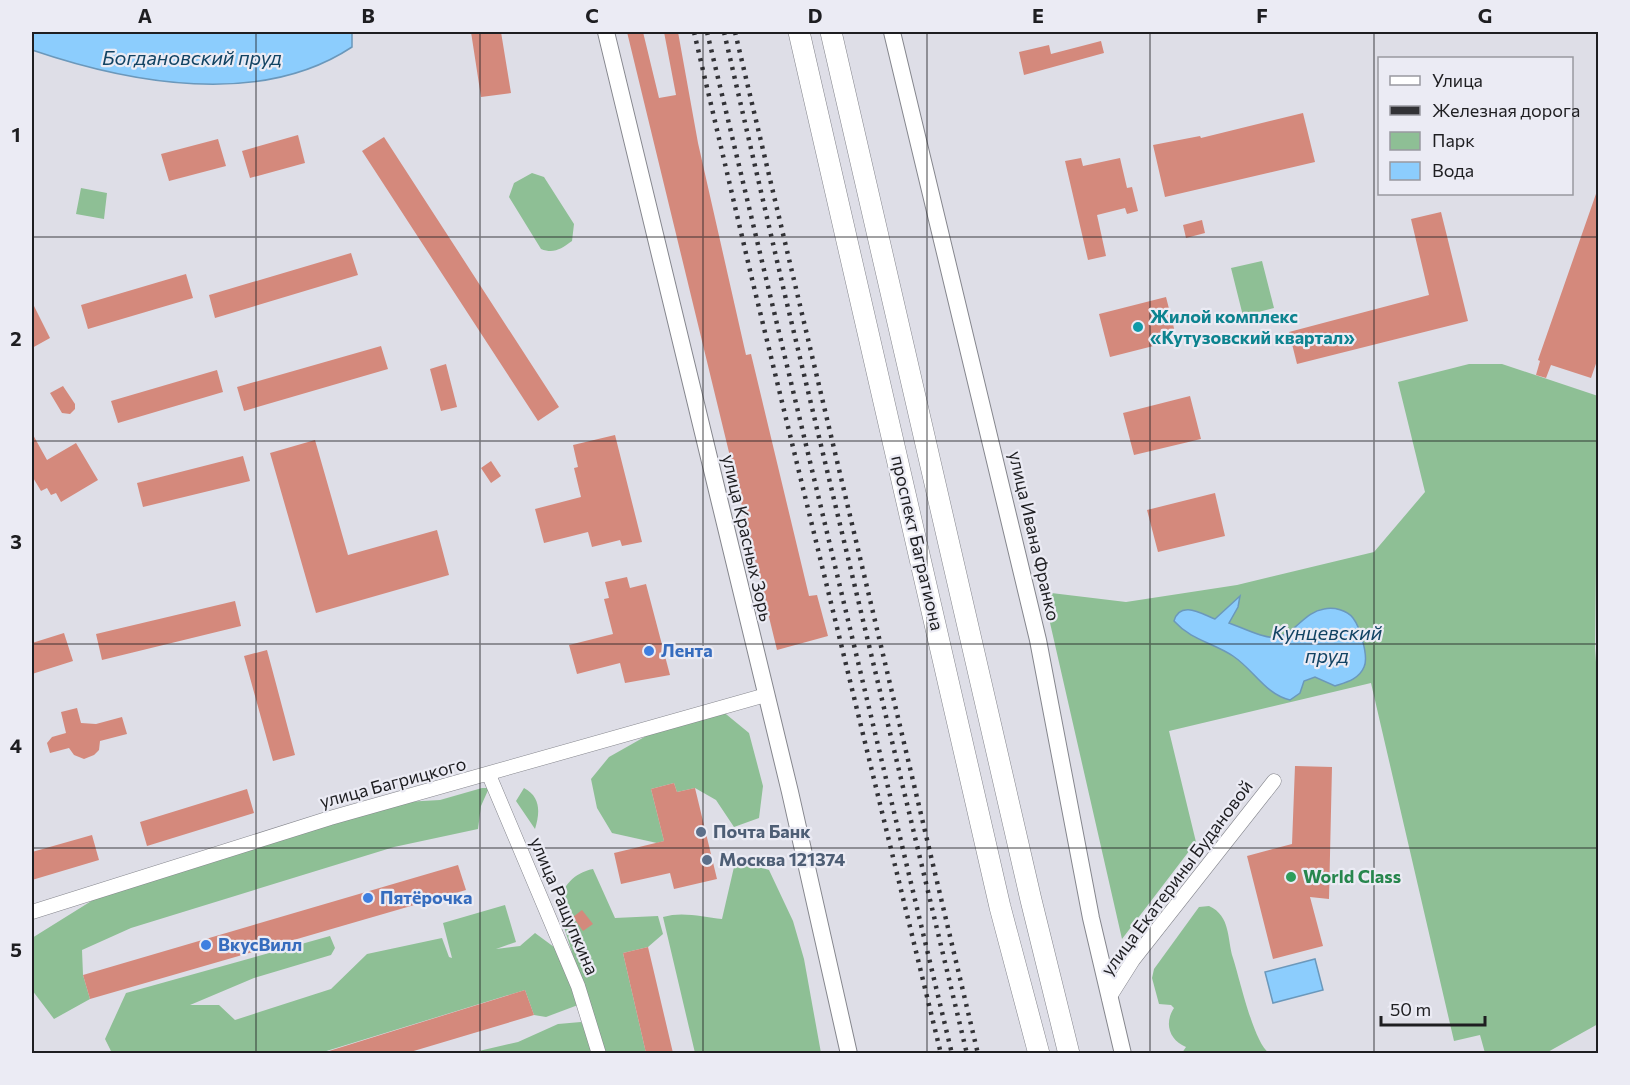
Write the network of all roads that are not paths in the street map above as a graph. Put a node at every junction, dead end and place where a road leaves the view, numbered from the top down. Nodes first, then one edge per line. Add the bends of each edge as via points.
1 (606, 32) edge
2 (799, 32) edge
3 (831, 32) edge
4 (892, 32) edge
5 (766, 695) junction
6 (489, 775) junction
7 (1274, 781) dead end
8 (32, 912) edge
9 (1109, 998) junction
10 (599, 1053) edge
11 (849, 1053) edge
12 (1039, 1053) edge
13 (1069, 1053) edge
14 (1123, 1053) edge

1 - 5 street, улица Красных Зорь
2 - 12 main road, проспект Багратиона via 1000,907
3 - 13 main road, проспект Багратиона
4 - 9 street, улица Ивана Франко via 1035,628
5 - 6 street, улица Багрицкого
5 - 11 street, улица Красных Зорь
6 - 8 street, улица Багрицкого via 330,818
6 - 10 street, улица Ращупкина via 578,986
7 - 9 street, улица Екатерины Будановой via 1133,960
9 - 14 street, улица Ивана Франко

